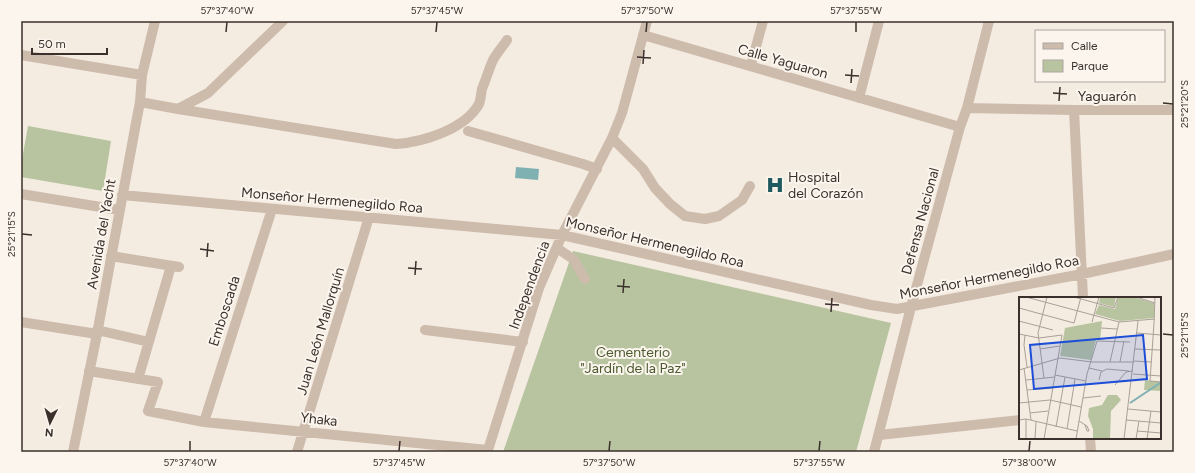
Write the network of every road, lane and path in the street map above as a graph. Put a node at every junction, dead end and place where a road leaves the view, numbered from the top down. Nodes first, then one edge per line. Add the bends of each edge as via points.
1 (155, 21) edge
2 (283, 21) edge
3 (647, 21) edge
4 (763, 21) edge
5 (879, 21) edge
6 (989, 21) edge
7 (643, 36) junction
8 (507, 40) dead end
9 (21, 55) edge
10 (751, 66) junction
11 (142, 75) junction
12 (859, 98) junction
13 (140, 102) junction
14 (967, 108) junction
15 (178, 109) junction
16 (1074, 110) junction
17 (1174, 110) edge
18 (960, 127) junction
19 (468, 131) dead end
20 (612, 138) junction
21 (596, 170) junction
22 (750, 186) dead end
23 (21, 194) edge
24 (122, 195) junction
25 (272, 208) junction
26 (119, 210) junction
27 (369, 217) junction
28 (562, 236) junction
29 (557, 248) junction
30 (1174, 254) edge
31 (111, 256) junction
32 (1082, 274) junction
33 (585, 279) dead end
34 (1083, 297) edge
35 (911, 307) junction
36 (21, 322) edge
37 (425, 330) dead end
38 (97, 332) junction
39 (149, 342) junction
40 (523, 342) junction
41 (89, 371) junction
42 (138, 379) junction
43 (1019, 420) edge
44 (204, 422) junction
45 (304, 432) junction
46 (879, 435) junction
47 (1090, 439) edge
48 (488, 450) joint
49 (73, 452) edge
50 (297, 452) edge
51 (874, 452) edge
52 (1091, 452) edge

1 - 11 street, Avenida del Yacht
2 - 15 street via 208,93
3 - 7 street, Independencia
4 - 10 street
5 - 12 street
6 - 14 street, Defensa Nacional
7 - 10 street, Calle Yaguaron
7 - 20 street, Independencia via 622,113
8 - 15 street via 494,59 481,91 480,102 471,115 448,130 411,142 396,144
9 - 11 street
10 - 12 street, Calle Yaguaron
11 - 13 street, Avenida del Yacht
12 - 18 street, Calle Yaguaron
13 - 15 street
13 - 24 street, Avenida del Yacht
14 - 16 street, Yaguarón
14 - 18 street, Defensa Nacional
16 - 17 street, Yaguarón
16 - 32 street
18 - 35 street, Defensa Nacional
19 - 21 street
20 - 21 street, Independencia
20 - 22 street via 643,169 655,188 685,216 704,219 719,216 742,200
21 - 28 street, Independencia
23 - 26 street
24 - 25 street, Monseñor Hermenegildo Roa
24 - 26 street, Avenida del Yacht
25 - 27 street, Monseñor Hermenegildo Roa
25 - 44 street, Emboscada
26 - 31 street, Avenida del Yacht
27 - 28 street, Monseñor Hermenegildo Roa
27 - 45 street, Juan León Mallorquín
28 - 29 street, Independencia
28 - 35 street, Monseñor Hermenegildo Roa via 871,305 897,309
29 - 33 street via 573,260
29 - 40 street, Independencia via 539,288
30 - 32 street, Monseñor Hermenegildo Roa
31 - 38 street, Avenida del Yacht
31 - 39 street via 175,266
32 - 34 street
32 - 35 street, Monseñor Hermenegildo Roa
35 - 46 street, Defensa Nacional
36 - 38 street
37 - 40 street
38 - 39 street
38 - 41 street, Avenida del Yacht
39 - 42 street
40 - 48 street, Independencia
41 - 42 street
41 - 49 street, Avenida del Yacht
42 - 44 street, Yhaka via 158,382 148,411
43 - 46 street
44 - 45 street, Yhaka
45 - 48 street, Yhaka
45 - 50 street, Juan León Mallorquín
46 - 51 street, Defensa Nacional
47 - 52 street

